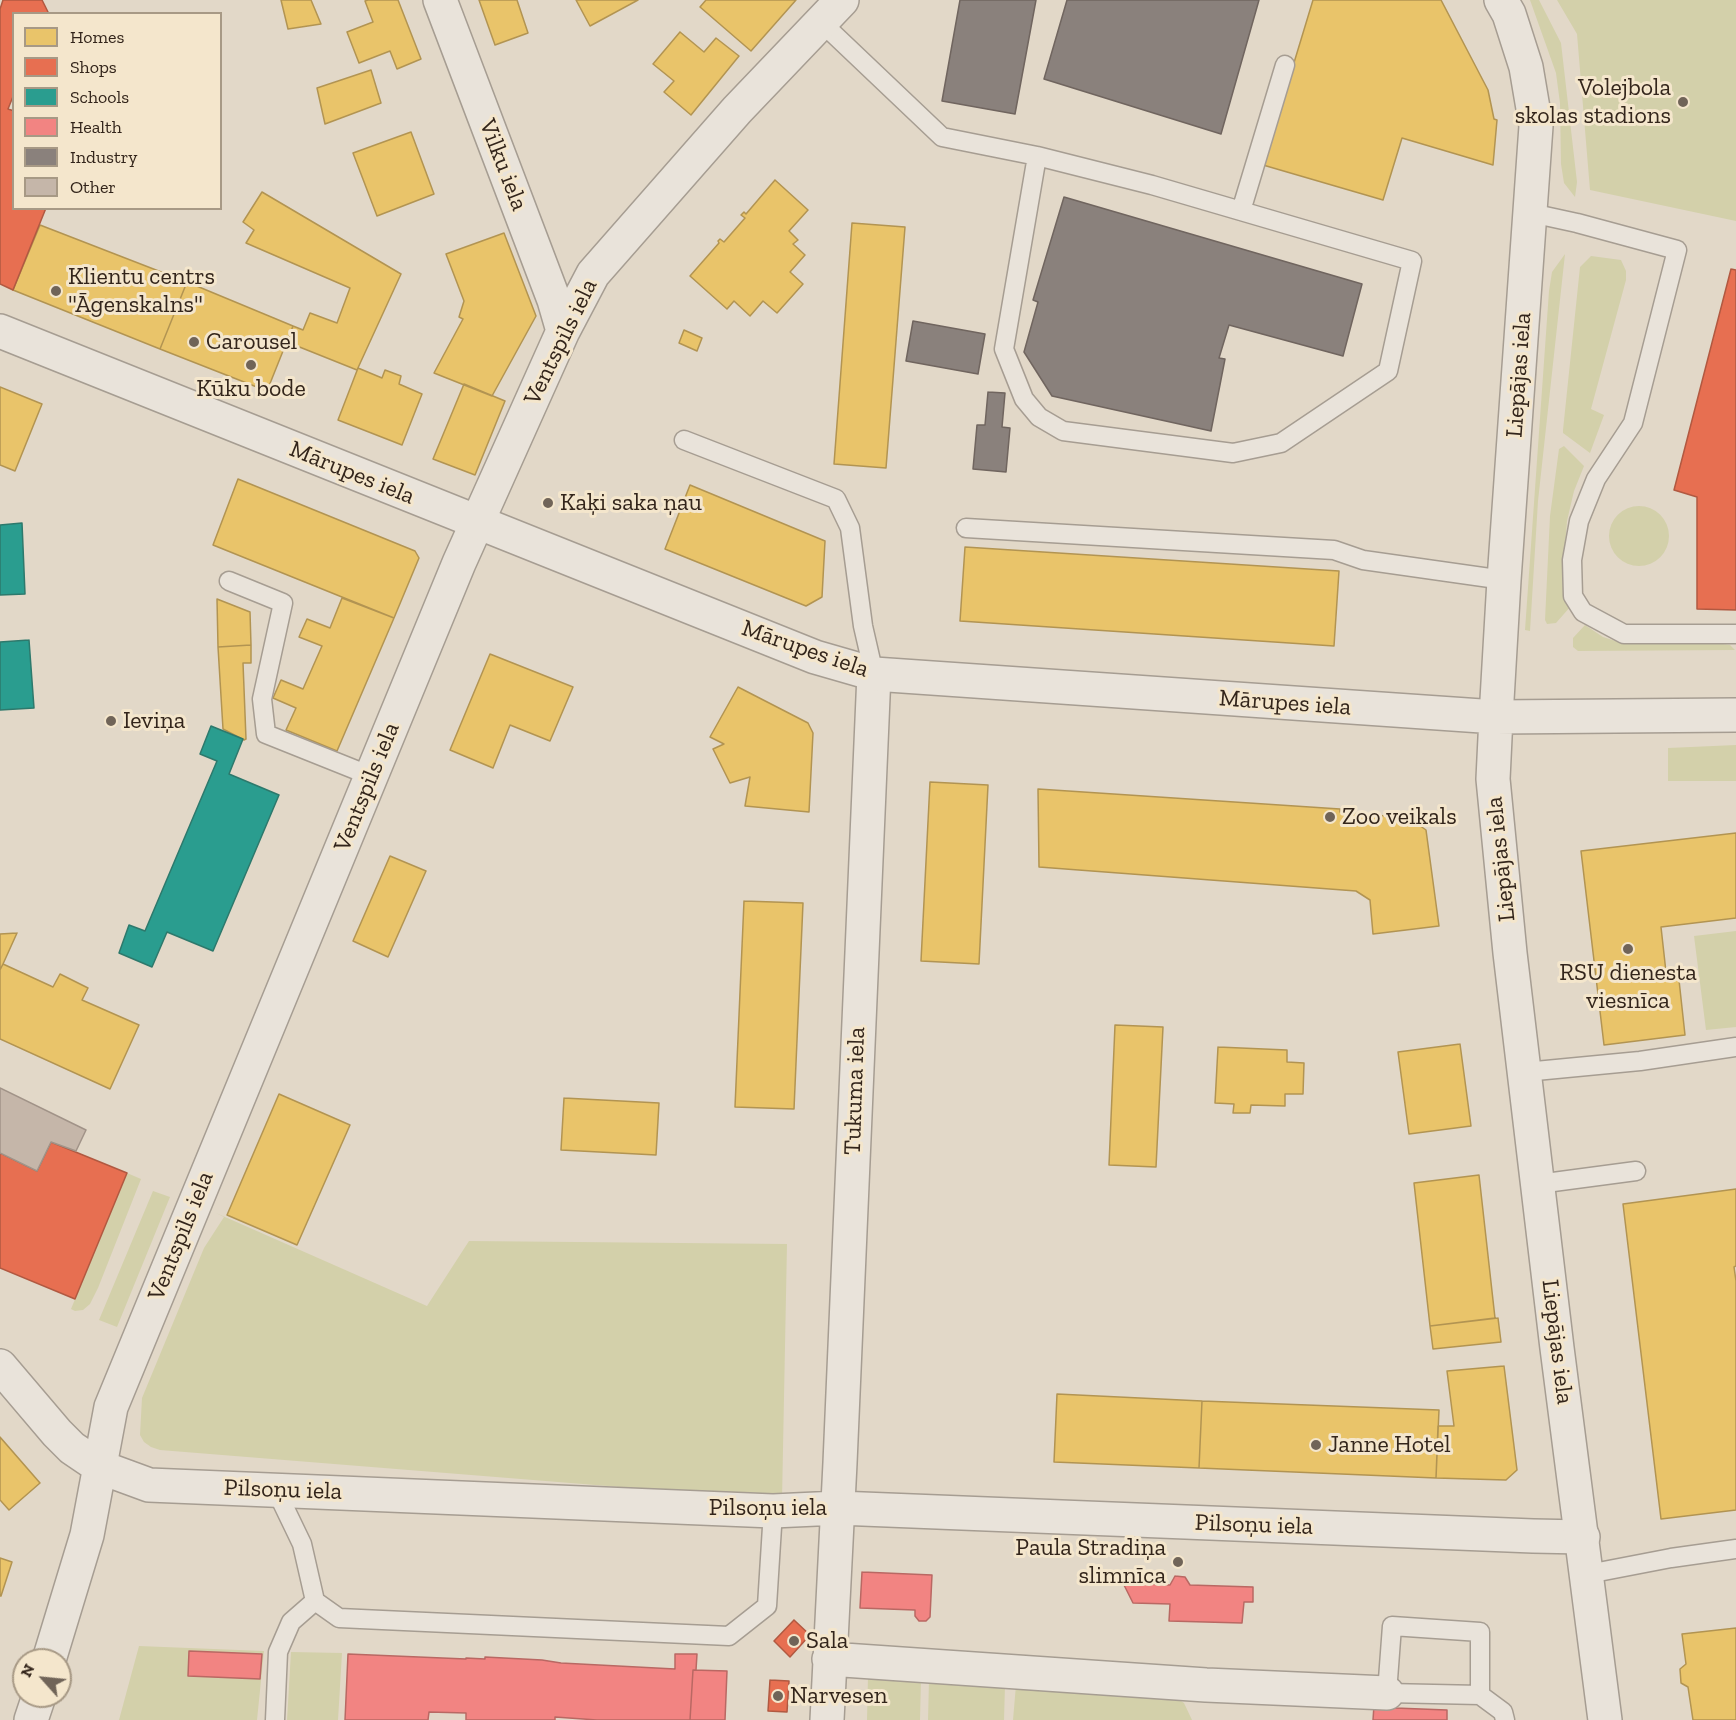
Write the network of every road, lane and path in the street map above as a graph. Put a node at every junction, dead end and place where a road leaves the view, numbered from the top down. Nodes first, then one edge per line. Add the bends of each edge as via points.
1 (440, 0) edge
2 (1501, 0) edge
3 (831, 11) edge
4 (1286, 65) dead end
5 (1037, 156) junction
6 (1241, 211) junction
7 (1531, 213) junction
8 (0, 331) edge
9 (563, 331) junction
10 (684, 440) dead end
11 (477, 523) junction
12 (966, 528) dead end
13 (1504, 580) junction
14 (229, 581) dead end
15 (1736, 634) edge
16 (874, 674) junction
17 (1736, 716) edge
18 (1496, 717) junction
19 (371, 776) junction
20 (1736, 1047) edge
21 (1525, 1072) junction
22 (1636, 1171) dead end
23 (1538, 1184) junction
24 (0, 1366) edge
25 (100, 1467) junction
26 (276, 1490) junction
27 (838, 1508) junction
28 (773, 1511) junction
29 (1583, 1536) junction
30 (1736, 1549) edge
31 (1588, 1574) junction
32 (315, 1601) junction
33 (53, 1648) edge
34 (829, 1659) junction
35 (1387, 1693) junction
36 (1480, 1695) junction
37 (275, 1720) edge
38 (826, 1720) edge
39 (1504, 1720) edge
40 (1605, 1720) edge

1 - 9 street, Vilku iela
2 - 7 street, Liepājas iela via 1526,67 1536,126
3 - 5 lane via 942,137
3 - 9 street, Ventspils iela via 736,110 592,274
4 - 6 lane
5 - 6 lane
5 - 6 lane via 1004,349 1024,399 1039,417 1063,431 1233,453 1281,443 1388,371 1412,261
7 - 13 street, Liepājas iela
7 - 15 lane via 1677,250 1633,423 1596,479 1579,521 1572,560 1573,596 1582,612 1624,634
8 - 11 street, Mārupes iela
9 - 11 street, Ventspils iela
10 - 16 lane via 836,499 850,528 863,626
11 - 16 street, Mārupes iela via 815,657
11 - 19 street, Ventspils iela
12 - 13 lane via 1334,550 1363,560
13 - 18 street, Liepājas iela
14 - 19 lane via 283,603 262,699 267,734
16 - 18 street, Mārupes iela
16 - 27 street, Tukuma iela
17 - 18 street, Mārupes iela
18 - 21 street, Liepājas iela via 1493,780
19 - 25 street, Ventspils iela via 111,1407
20 - 21 lane
21 - 23 street, Liepājas iela
22 - 23 lane
23 - 29 street, Liepājas iela
24 - 25 street, Pilsoņu iela via 57,1433
25 - 26 street, Pilsoņu iela via 149,1485
25 - 33 street, Ventspils iela via 87,1534
26 - 28 street, Pilsoņu iela
26 - 32 lane via 302,1544
27 - 28 street, Pilsoņu iela
27 - 29 street, Pilsoņu iela
27 - 34 street, Tukuma iela
28 - 32 lane via 767,1606 729,1636 339,1618
29 - 31 street, Liepājas iela
30 - 31 lane
31 - 40 street, Liepājas iela
32 - 37 lane via 291,1622 278,1652
34 - 35 street via 1206,1685
34 - 38 street, Tukuma iela
35 - 36 lane
35 - 36 lane via 1392,1626 1480,1632
36 - 39 lane via 1503,1712

